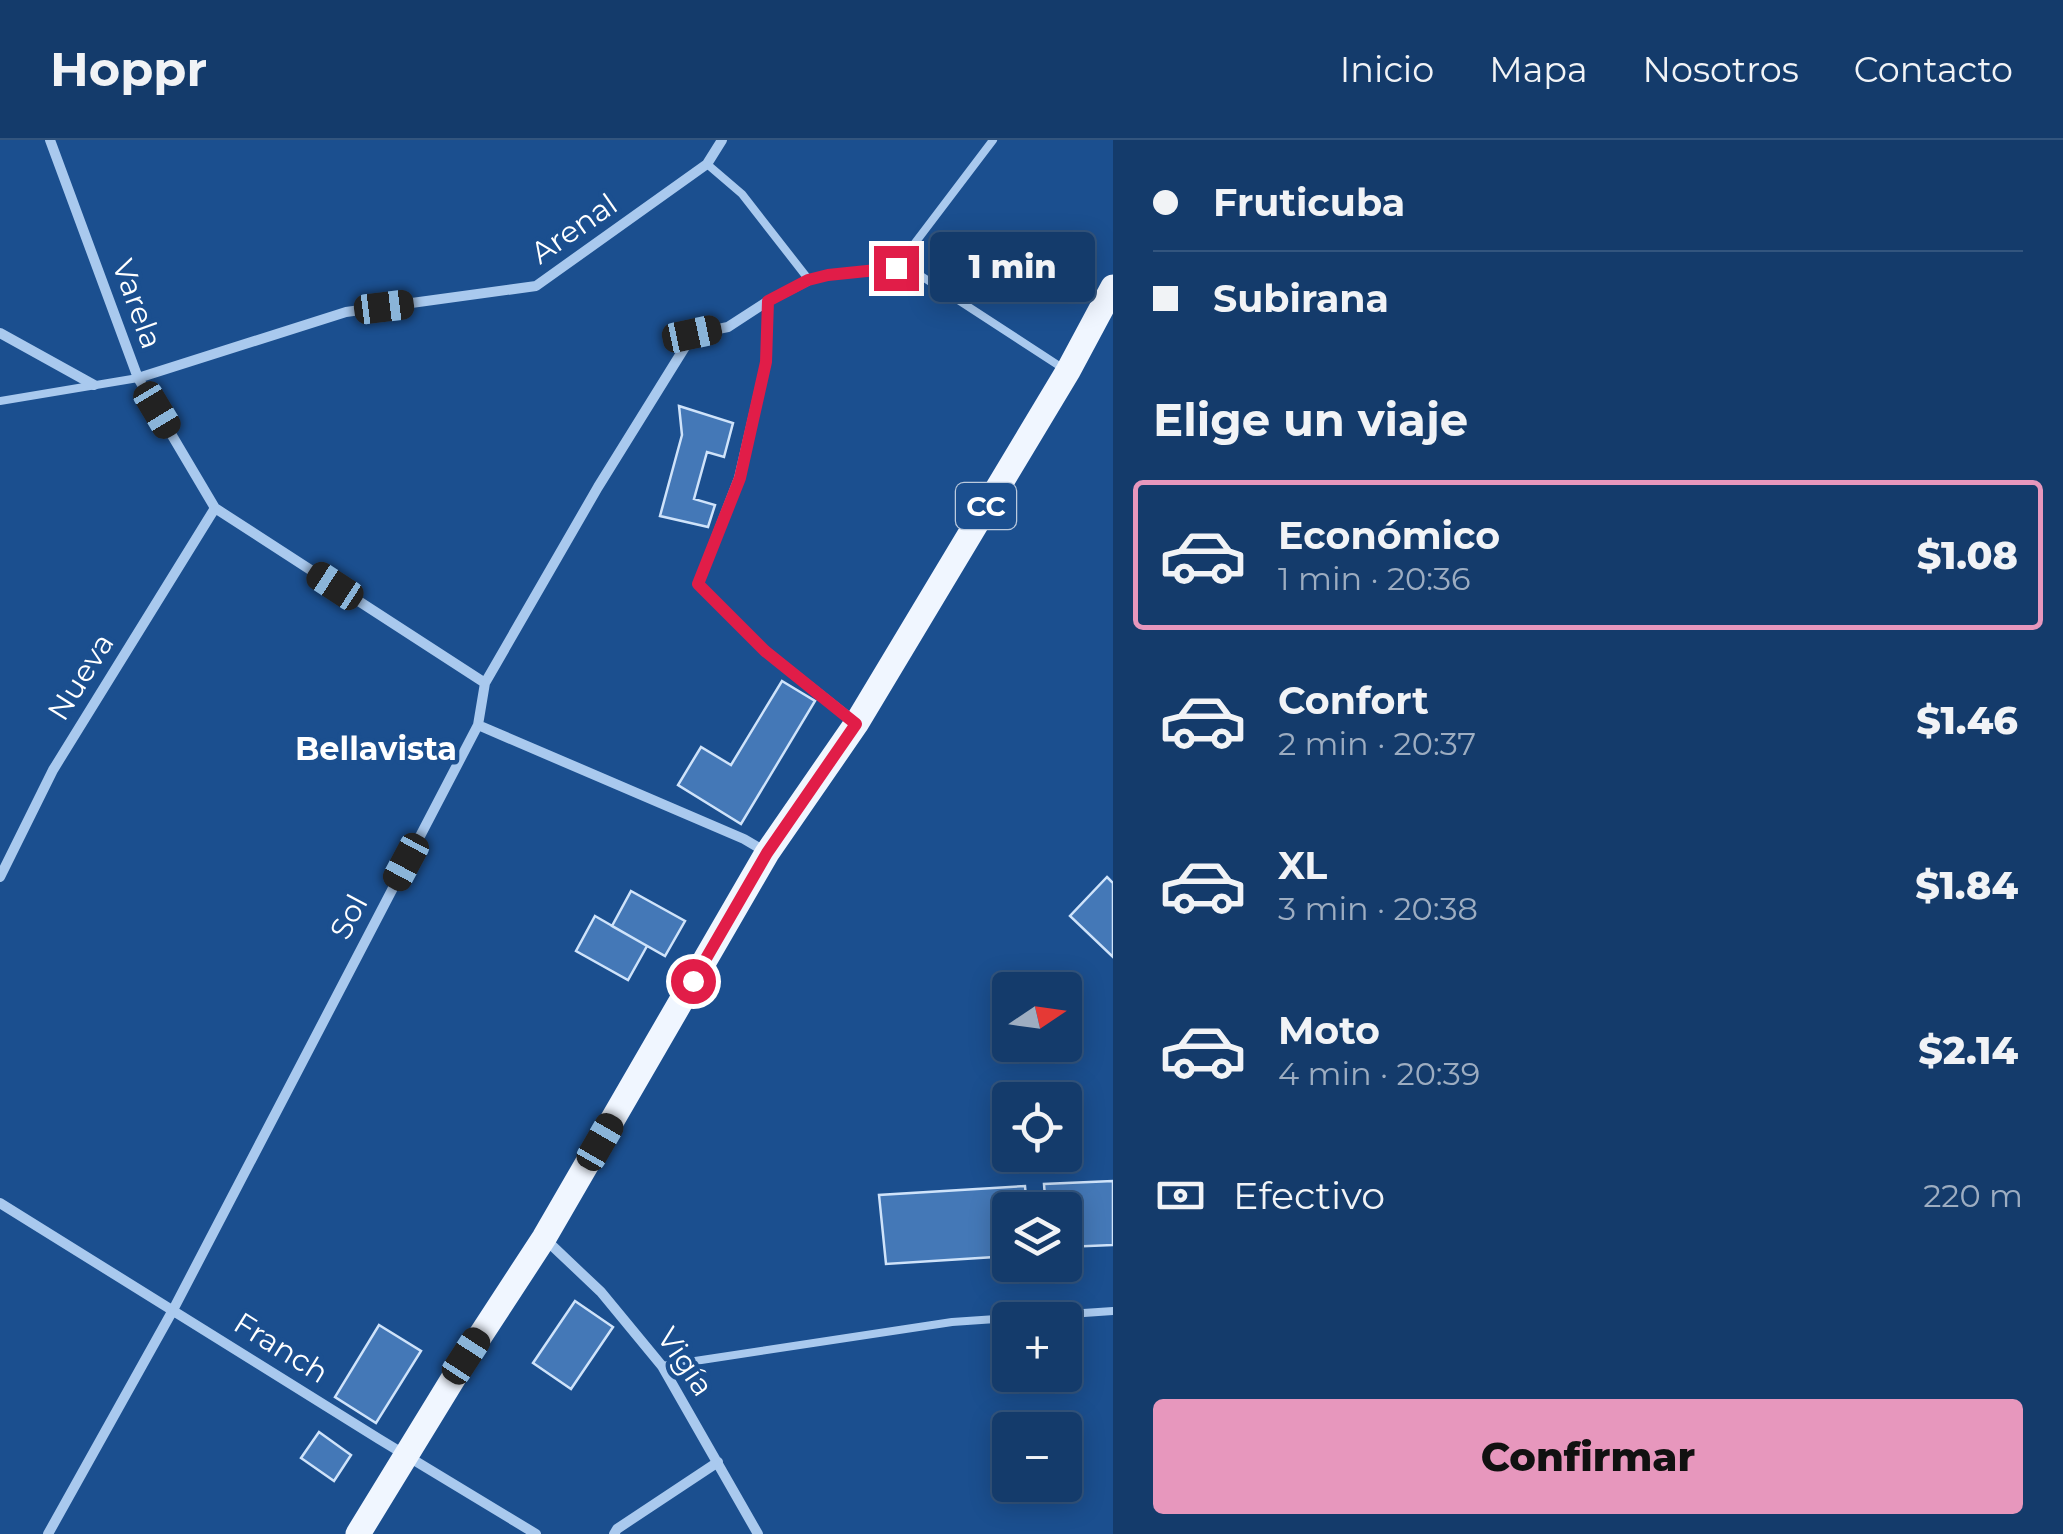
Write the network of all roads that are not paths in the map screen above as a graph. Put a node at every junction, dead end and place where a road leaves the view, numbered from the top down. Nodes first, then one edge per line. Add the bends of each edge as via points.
1 (50, 140) edge
2 (722, 140) edge
3 (994, 140) edge
4 (707, 164) junction
5 (896, 268) junction
6 (808, 280) junction
7 (1113, 287) edge
8 (768, 301) junction
9 (0, 332) edge
10 (1068, 371) junction
11 (138, 378) junction
12 (94, 385) junction
13 (0, 401) edge
14 (215, 508) junction
15 (485, 683) junction
16 (478, 724) junction
17 (856, 724) junction
18 (767, 853) junction
19 (0, 878) edge
20 (0, 1203) edge
21 (544, 1238) junction
22 (173, 1310) junction
23 (1113, 1310) edge
24 (662, 1366) junction
25 (407, 1456) junction
26 (718, 1462) junction
27 (48, 1534) edge
28 (358, 1534) edge
29 (536, 1534) edge
30 (614, 1534) edge
31 (758, 1534) edge

1 - 11 street, Varela
2 - 4 street, Arenal
3 - 5 lane
4 - 6 lane via 742,194
4 - 11 street, Arenal via 536,286 346,312
5 - 6 lane
5 - 10 lane via 915,272
6 - 8 street, Sol
7 - 10 main road, CC
8 - 15 street, Sol via 728,326 692,334
8 - 17 street via 766,362 740,478 698,584 765,651
9 - 12 street
10 - 17 main road, CC
11 - 12 lane
11 - 14 street, Varela
12 - 13 lane
14 - 15 street, Varela
14 - 19 street, Nueva via 53,770
15 - 16 street, Sol
16 - 18 street
16 - 22 street, Sol
17 - 18 main road, CC
18 - 21 main road, CC
20 - 22 street, Franch
21 - 24 street, Vigía via 601,1292
21 - 25 main road, CC
22 - 25 street, Franch
22 - 27 street, Sol
23 - 24 lane via 952,1322
24 - 26 street, Vigía
25 - 28 main road, CC
25 - 29 street, Franch
26 - 30 street
26 - 31 street, Vigía

